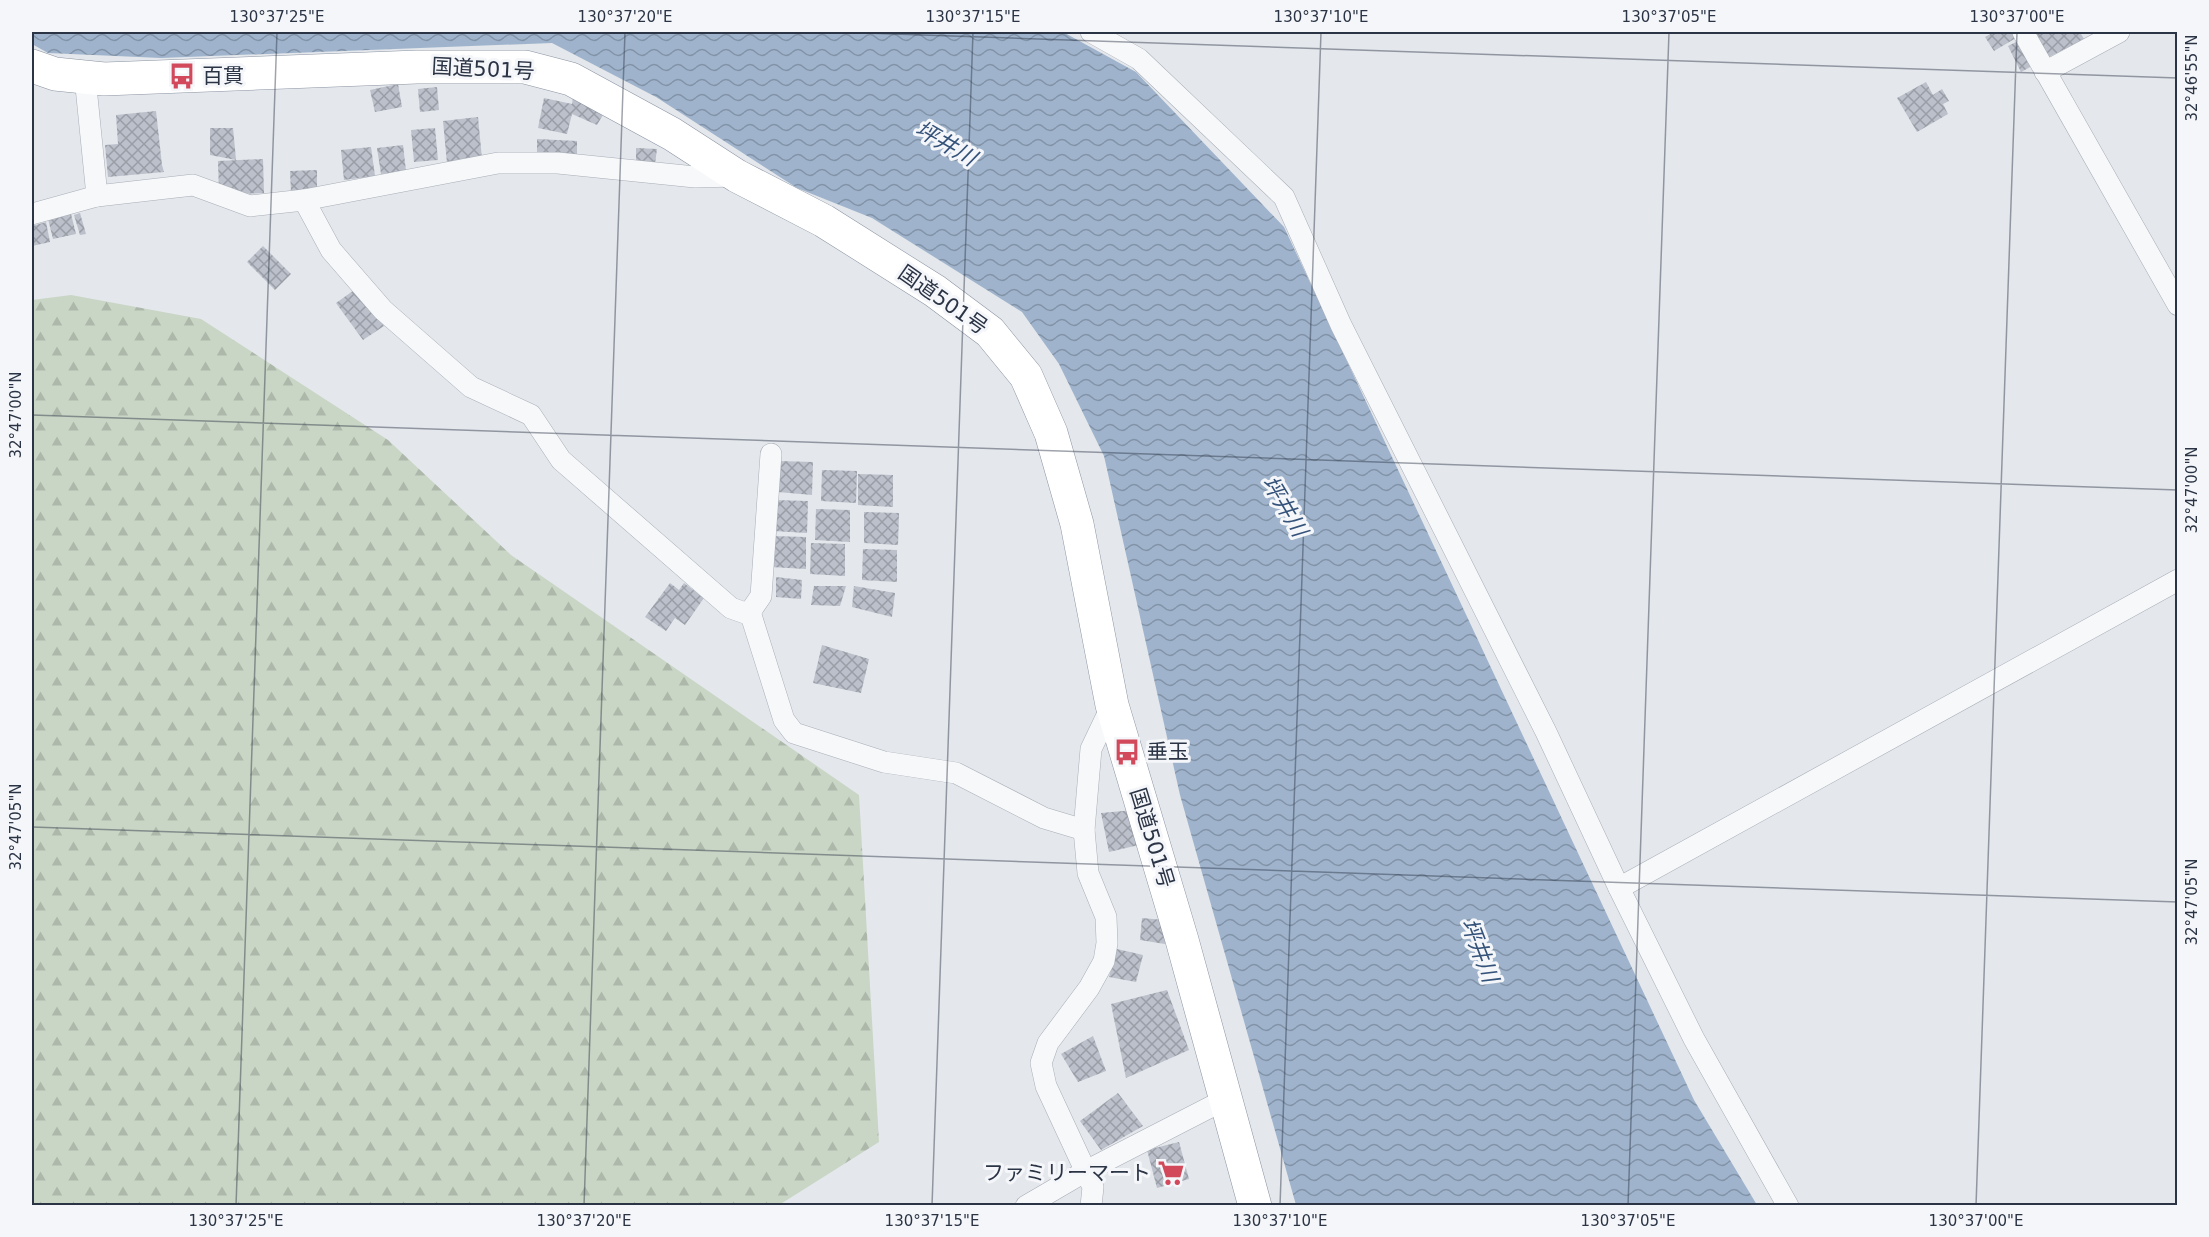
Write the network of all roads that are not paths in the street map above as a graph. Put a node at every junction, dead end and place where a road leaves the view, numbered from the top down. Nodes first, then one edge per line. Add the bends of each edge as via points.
1 (1091, 32) edge
2 (2023, 32) edge
3 (2119, 32) edge
4 (32, 66) edge
5 (2045, 72) junction
6 (86, 77) junction
7 (737, 176) junction
8 (97, 196) junction
9 (304, 200) junction
10 (32, 214) edge
11 (2178, 305) edge
12 (771, 454) dead end
13 (2178, 580) edge
14 (750, 612) junction
15 (1112, 705) junction
16 (1084, 830) junction
17 (1620, 888) junction
18 (1226, 1099) junction
19 (1086, 1171) junction
20 (1026, 1206) edge
21 (1091, 1206) edge
22 (1255, 1206) edge
23 (1788, 1206) edge

1 - 17 street via 1139,60 1284,197 1341,326 1546,732
2 - 5 street
3 - 5 street
4 - 6 highway, 国道501号 via 55,74
5 - 11 street
6 - 7 highway, 国道501号 via 525,67 571,78 672,134
6 - 8 street
7 - 9 street via 695,177 558,163 498,164
7 - 15 highway, 国道501号 via 824,221 935,291 990,332 1026,376 1051,433 1077,524
8 - 9 street via 193,185 250,206
8 - 10 street
9 - 14 street via 331,250 383,310 471,387 531,415 561,460 731,608
12 - 14 street via 761,596
13 - 17 street
14 - 16 street via 784,720 794,733 884,762 957,773 1044,818
15 - 16 street via 1091,749
15 - 18 highway, 国道501号
16 - 19 street via 1088,873 1106,917 1104,962 1048,1043 1041,1062 1046,1086
17 - 23 street via 1694,1039
18 - 19 street
18 - 22 highway, 国道501号
19 - 20 street
19 - 21 street via 1093,1186

